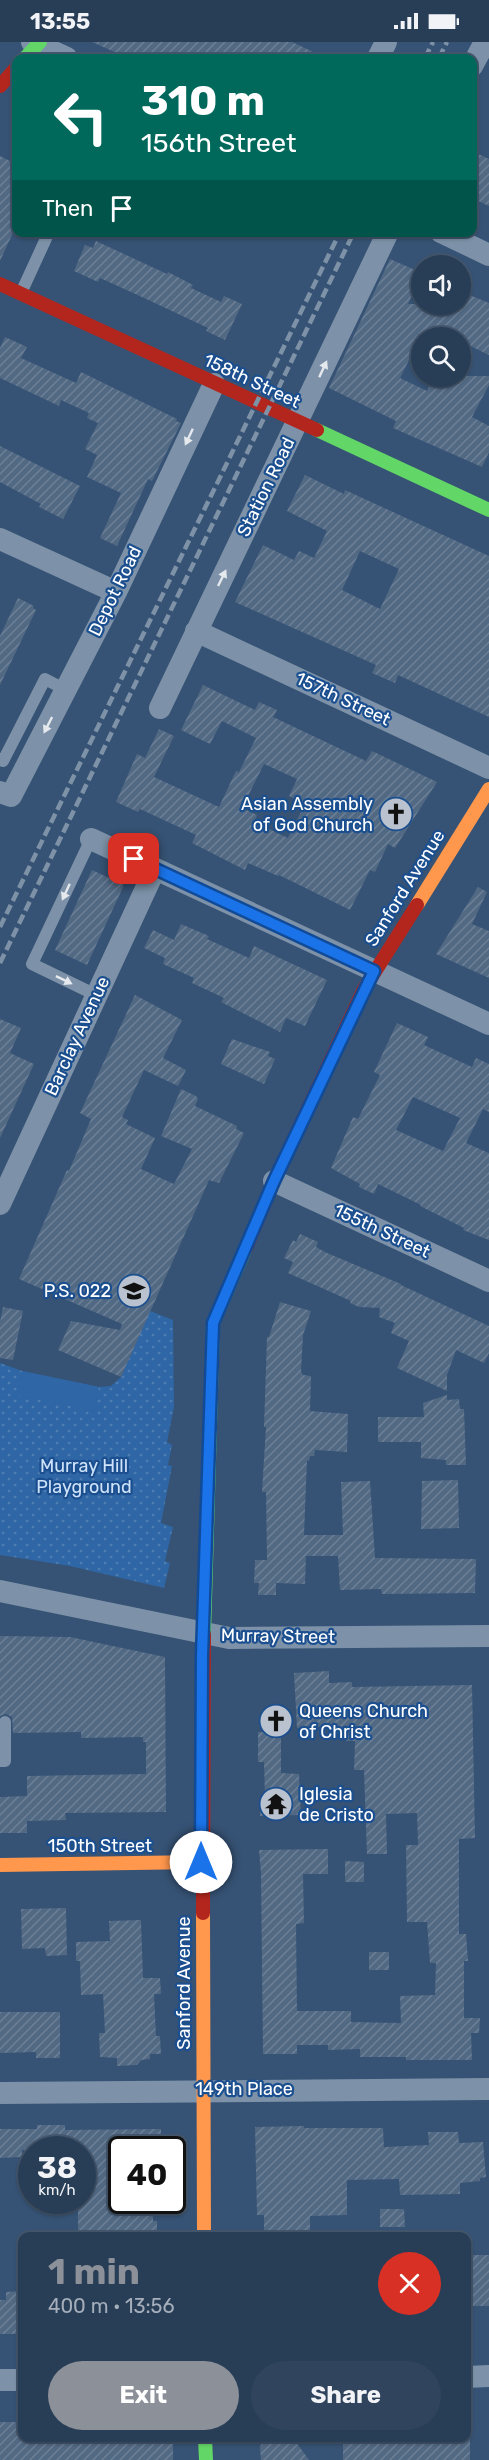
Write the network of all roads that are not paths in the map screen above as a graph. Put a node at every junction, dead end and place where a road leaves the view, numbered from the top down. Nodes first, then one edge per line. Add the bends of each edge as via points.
1 (485, 42) edge
2 (34, 47) edge
3 (55, 54) edge
4 (477, 57) edge
5 (12, 72) edge
6 (0, 86) edge
7 (48, 237) edge
8 (386, 237) edge
9 (451, 237) edge
10 (489, 255) edge
11 (0, 284) edge
12 (21, 294) junction
13 (214, 384) junction
14 (297, 422) junction
15 (489, 510) edge
16 (0, 538) edge
17 (116, 592) junction
18 (196, 631) junction
19 (66, 690) junction
20 (160, 708) dead end
21 (0, 759) edge
22 (489, 768) edge
23 (489, 789) edge
24 (6, 794) edge
25 (91, 839) joint
26 (155, 869) junction
27 (374, 971) junction
28 (96, 995) junction
29 (489, 1024) edge
30 (274, 1181) junction
31 (0, 1204) edge
32 (489, 1281) edge
33 (0, 1591) edge
34 (203, 1633) junction
35 (489, 1636) edge
36 (5, 1722) dead end
37 (0, 1761) edge
38 (201, 1862) junction
39 (0, 1865) edge
40 (489, 2089) edge
41 (203, 2090) junction
42 (0, 2093) edge
43 (204, 2232) edge
44 (489, 2376) edge
45 (471, 2377) edge
46 (0, 2380) edge
47 (18, 2380) edge
48 (205, 2442) edge
49 (206, 2460) edge

1 - 4 street
2 - 3 street
5 - 6 street
7 - 12 lane
14 -> 8 street, Station Road
9 - 10 street
11 - 12 street, 158th Street
12 - 13 street, 158th Street
13 - 14 street, 158th Street
13 -> 17 street, Depot Road
14 - 15 street, 158th Street
18 -> 14 street, Station Road
16 - 17 street
17 - 19 street, Depot Road
18 - 20 street, Station Road
18 - 22 street, 157th Street
19 - 21 lane via 45,680 3,761
19 -> 24 street, Depot Road
23 - 27 street, Sanford Avenue
25 - 26 street
25 -> 28 lane via 32,964
26 - 27 street
26 - 28 street, Barclay Avenue
27 - 29 street
27 - 30 street, Sanford Avenue
28 - 31 street, Barclay Avenue
30 - 32 street, 155th Street
30 - 34 street, Sanford Avenue via 213,1323
33 - 34 street, Murray Street
34 - 35 street, Murray Street via 229,1638
34 - 38 street, Sanford Avenue
36 - 37 lane via 5,1761
38 - 39 street, 150th Street
38 - 41 street, Sanford Avenue
40 - 41 street, 149th Place
41 - 42 street, 149th Place
41 - 43 street, Sanford Avenue
44 - 45 street
46 - 47 street
48 - 49 street

